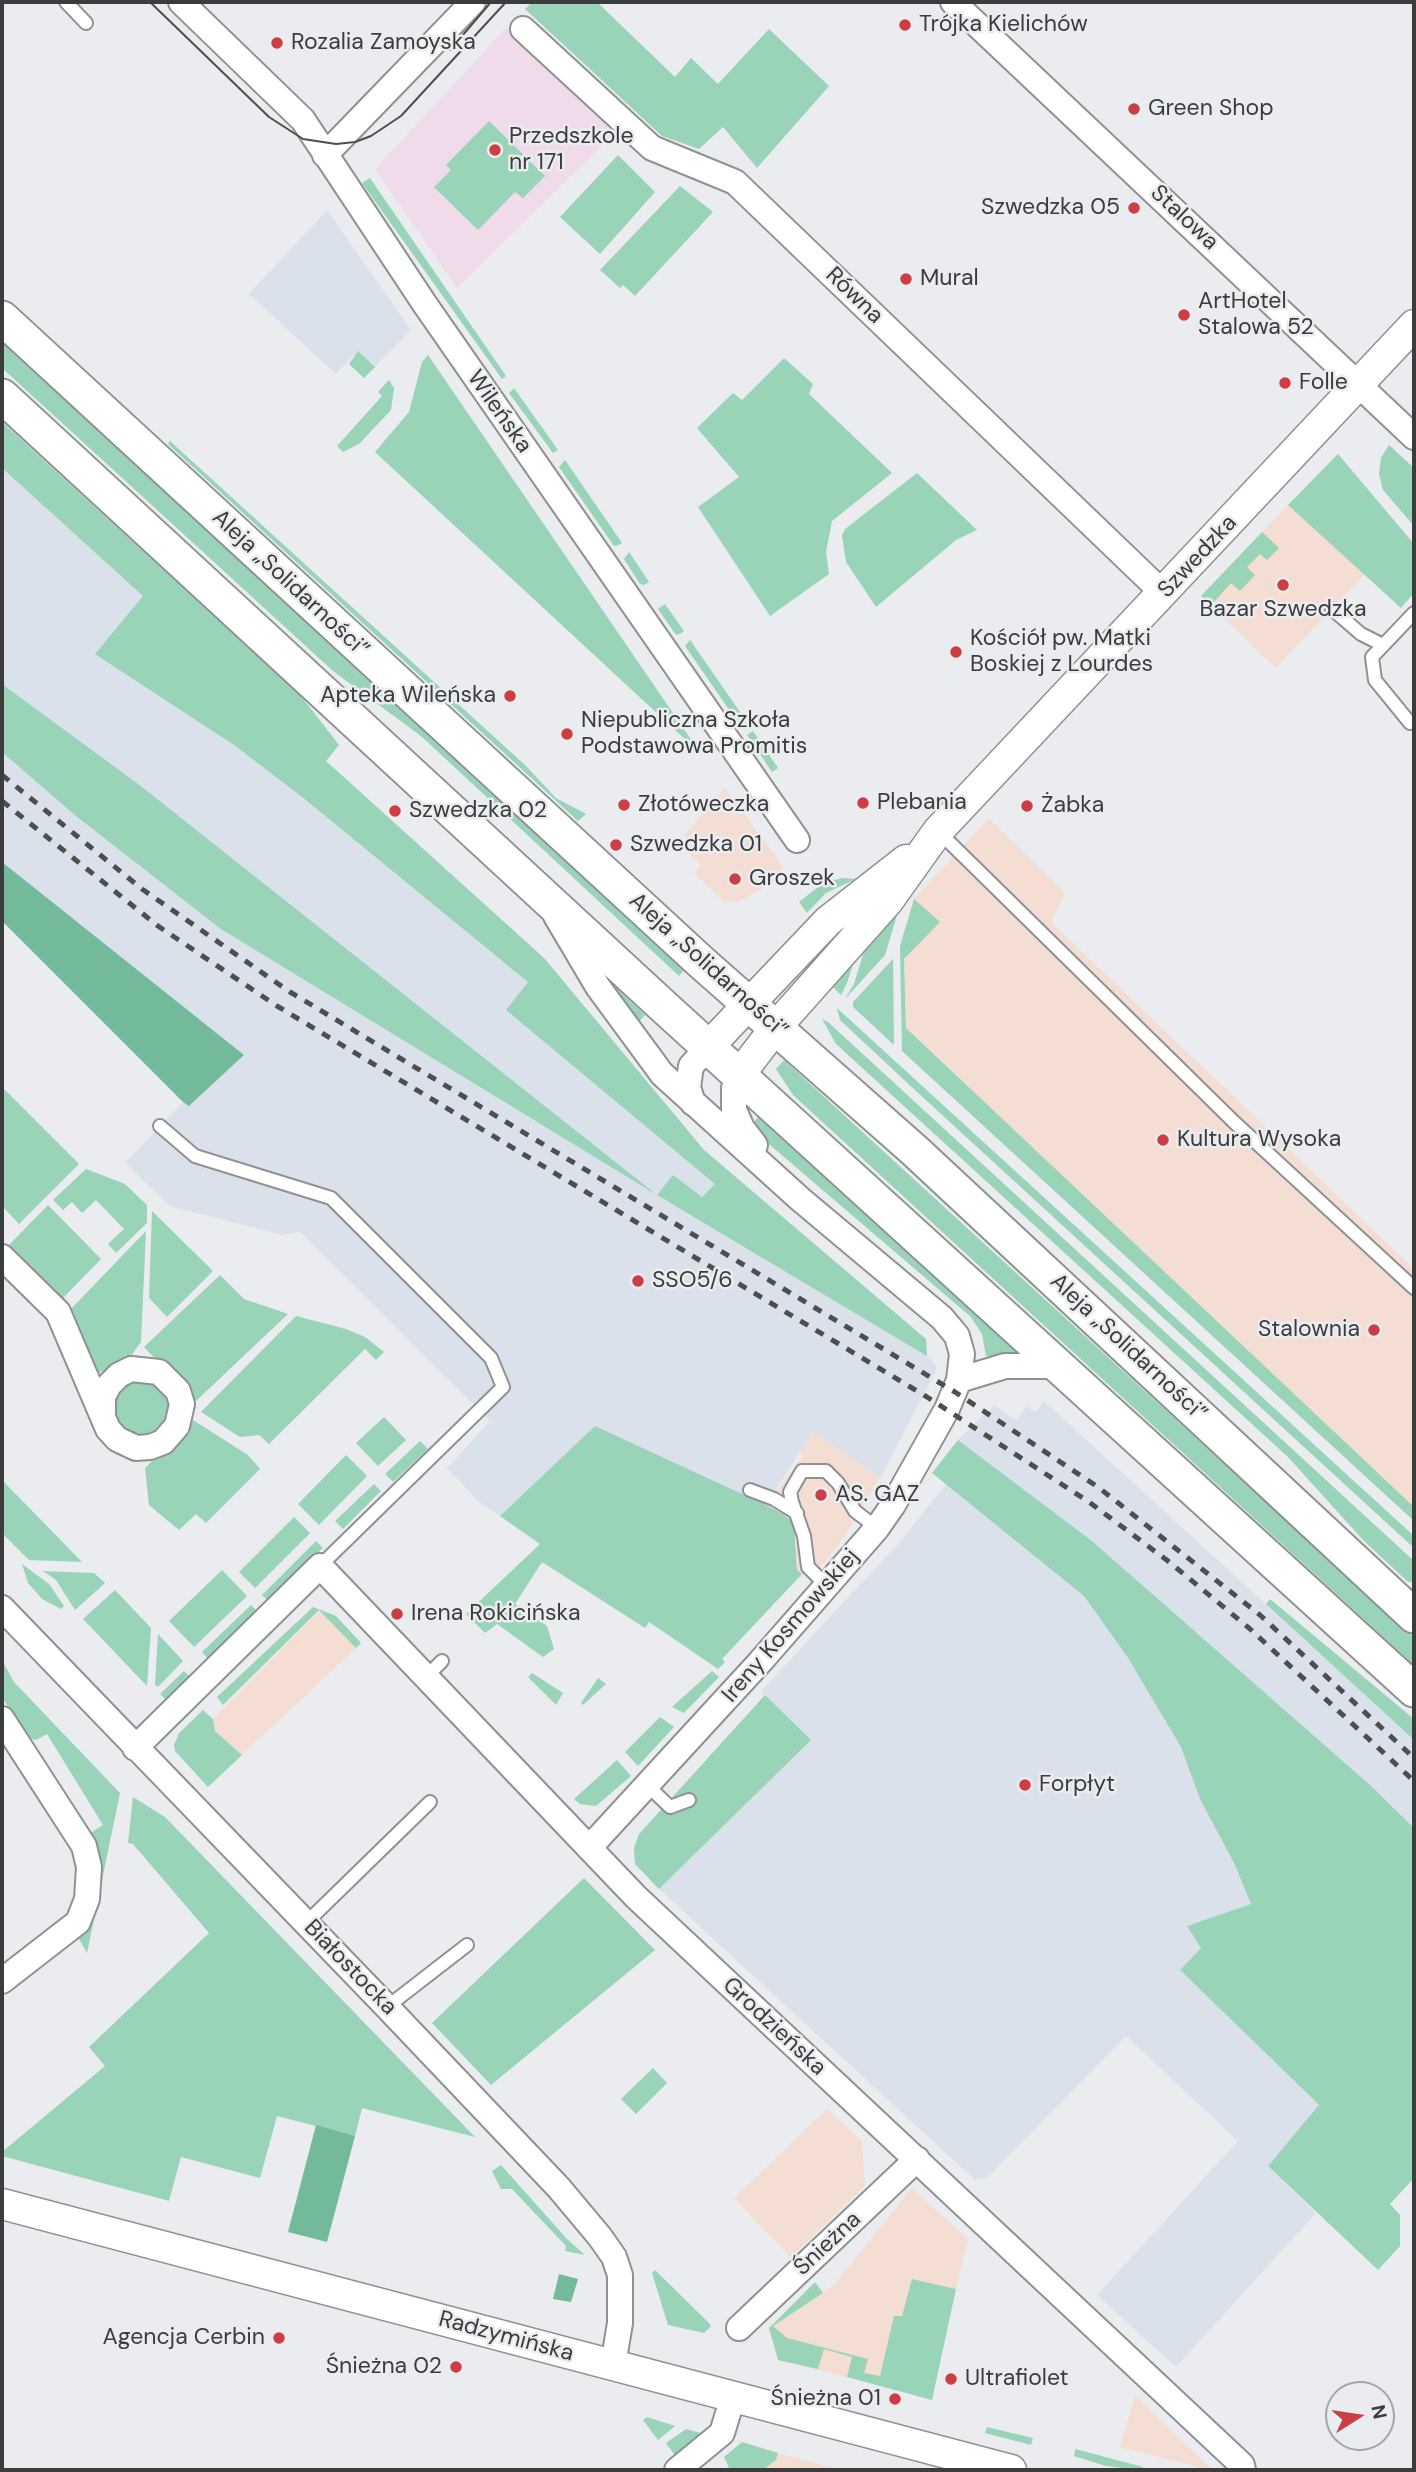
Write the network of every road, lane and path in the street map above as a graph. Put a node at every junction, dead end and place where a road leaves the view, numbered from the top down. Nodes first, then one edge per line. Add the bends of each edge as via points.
1 (66, 2) edge
2 (181, 2) edge
3 (473, 2) edge
4 (953, 2) edge
5 (86, 23) dead end
6 (523, 29) dead end
7 (325, 155) junction
8 (2, 318) edge
9 (1414, 326) edge
10 (1360, 384) junction
11 (2, 396) edge
12 (1414, 437) edge
13 (1164, 594) junction
14 (1332, 609) dead end
15 (1414, 613) edge
16 (1383, 645) junction
17 (1410, 723) dead end
18 (931, 840) junction
19 (797, 841) dead end
20 (539, 888) junction
21 (749, 1003) junction
22 (776, 1027) junction
23 (709, 1046) junction
24 (740, 1074) junction
25 (693, 1103) junction
26 (160, 1126) dead end
27 (800, 1199) junction
28 (2, 1257) edge
29 (1414, 1289) edge
30 (1059, 1366) junction
31 (959, 1380) junction
32 (103, 1416) dead end
33 (750, 1490) dead end
34 (797, 1513) junction
35 (877, 1528) junction
36 (320, 1566) junction
37 (827, 1587) junction
38 (3, 1611) edge
39 (1414, 1616) edge
40 (1414, 1690) edge
41 (2, 1719) edge
42 (135, 1748) junction
43 (648, 1786) junction
44 (689, 1800) dead end
45 (430, 1802) dead end
46 (589, 1848) junction
47 (307, 1922) junction
48 (467, 1945) dead end
49 (2, 1981) edge
50 (387, 2007) junction
51 (917, 2159) junction
52 (2, 2204) edge
53 (739, 2329) dead end
54 (613, 2365) junction
55 (733, 2397) junction
56 (705, 2462) edge
57 (677, 2470) edge
58 (1010, 2470) edge
59 (1244, 2470) edge

1 - 5 lane
2 - 7 street, Wileńska via 303,120
3 - 7 street
4 - 10 street, Stalowa
6 - 13 street, Równa via 652,148 735,182
7 - 19 street, Wileńska
8 - 21 main road, Aleja „Solidarności”
9 - 10 street, Szwedzka
10 - 12 street, Stalowa
10 - 13 street, Szwedzka
11 - 20 main road
13 - 18 street, Szwedzka
14 - 16 lane via 1361,634
15 - 16 lane
16 - 17 lane via 1372,657 1375,680
18 - 21 street, Szwedzka via 828,921
18 - 22 street, Szwedzka via 888,901
18 - 29 lane
20 - 23 main road
20 - 25 street via 634,1038
21 - 22 main road, Aleja „Solidarności”
21 - 23 street, Szwedzka
22 - 24 street, Szwedzka
22 - 39 main road, Aleja „Solidarności”
23 - 24 main road
23 - 25 street via 691,1066 688,1087
24 - 27 street via 733,1099 737,1119
24 - 30 main road
25 - 27 street
26 - 36 lane via 195,1156 331,1198 491,1358 503,1387
27 - 31 street via 951,1327 960,1345
28 - 32 street via 58,1312
30 - 31 street via 1005,1366
30 - 40 main road
31 - 35 street, Ireny Kosmowskiej via 934,1436
33 - 34 lane via 771,1493
34 - 35 lane via 790,1492 795,1481 802,1471 826,1471 855,1511
34 - 37 lane via 808,1567
35 - 37 street, Ireny Kosmowskiej
36 - 42 street
36 - 46 street, Grodzieńska via 434,1669
37 - 43 street, Ireny Kosmowskiej
38 - 42 street, Białostocka
41 - 49 street via 80,1840 89,1867 87,1899 78,1922
42 - 47 street, Białostocka
43 - 44 lane via 670,1807
43 - 46 street, Ireny Kosmowskiej
45 - 47 lane
46 - 51 street, Grodzieńska
47 - 50 street, Białostocka
48 - 50 lane
50 - 54 street, Białostocka via 559,2188 614,2257 620,2275 620,2305
51 - 53 street, Śnieżna
51 - 59 street, Grodzieńska
52 - 54 street, Radzymińska
54 - 55 street, Radzymińska
55 - 56 street via 722,2433
55 - 58 street, Radzymińska
56 - 57 street

